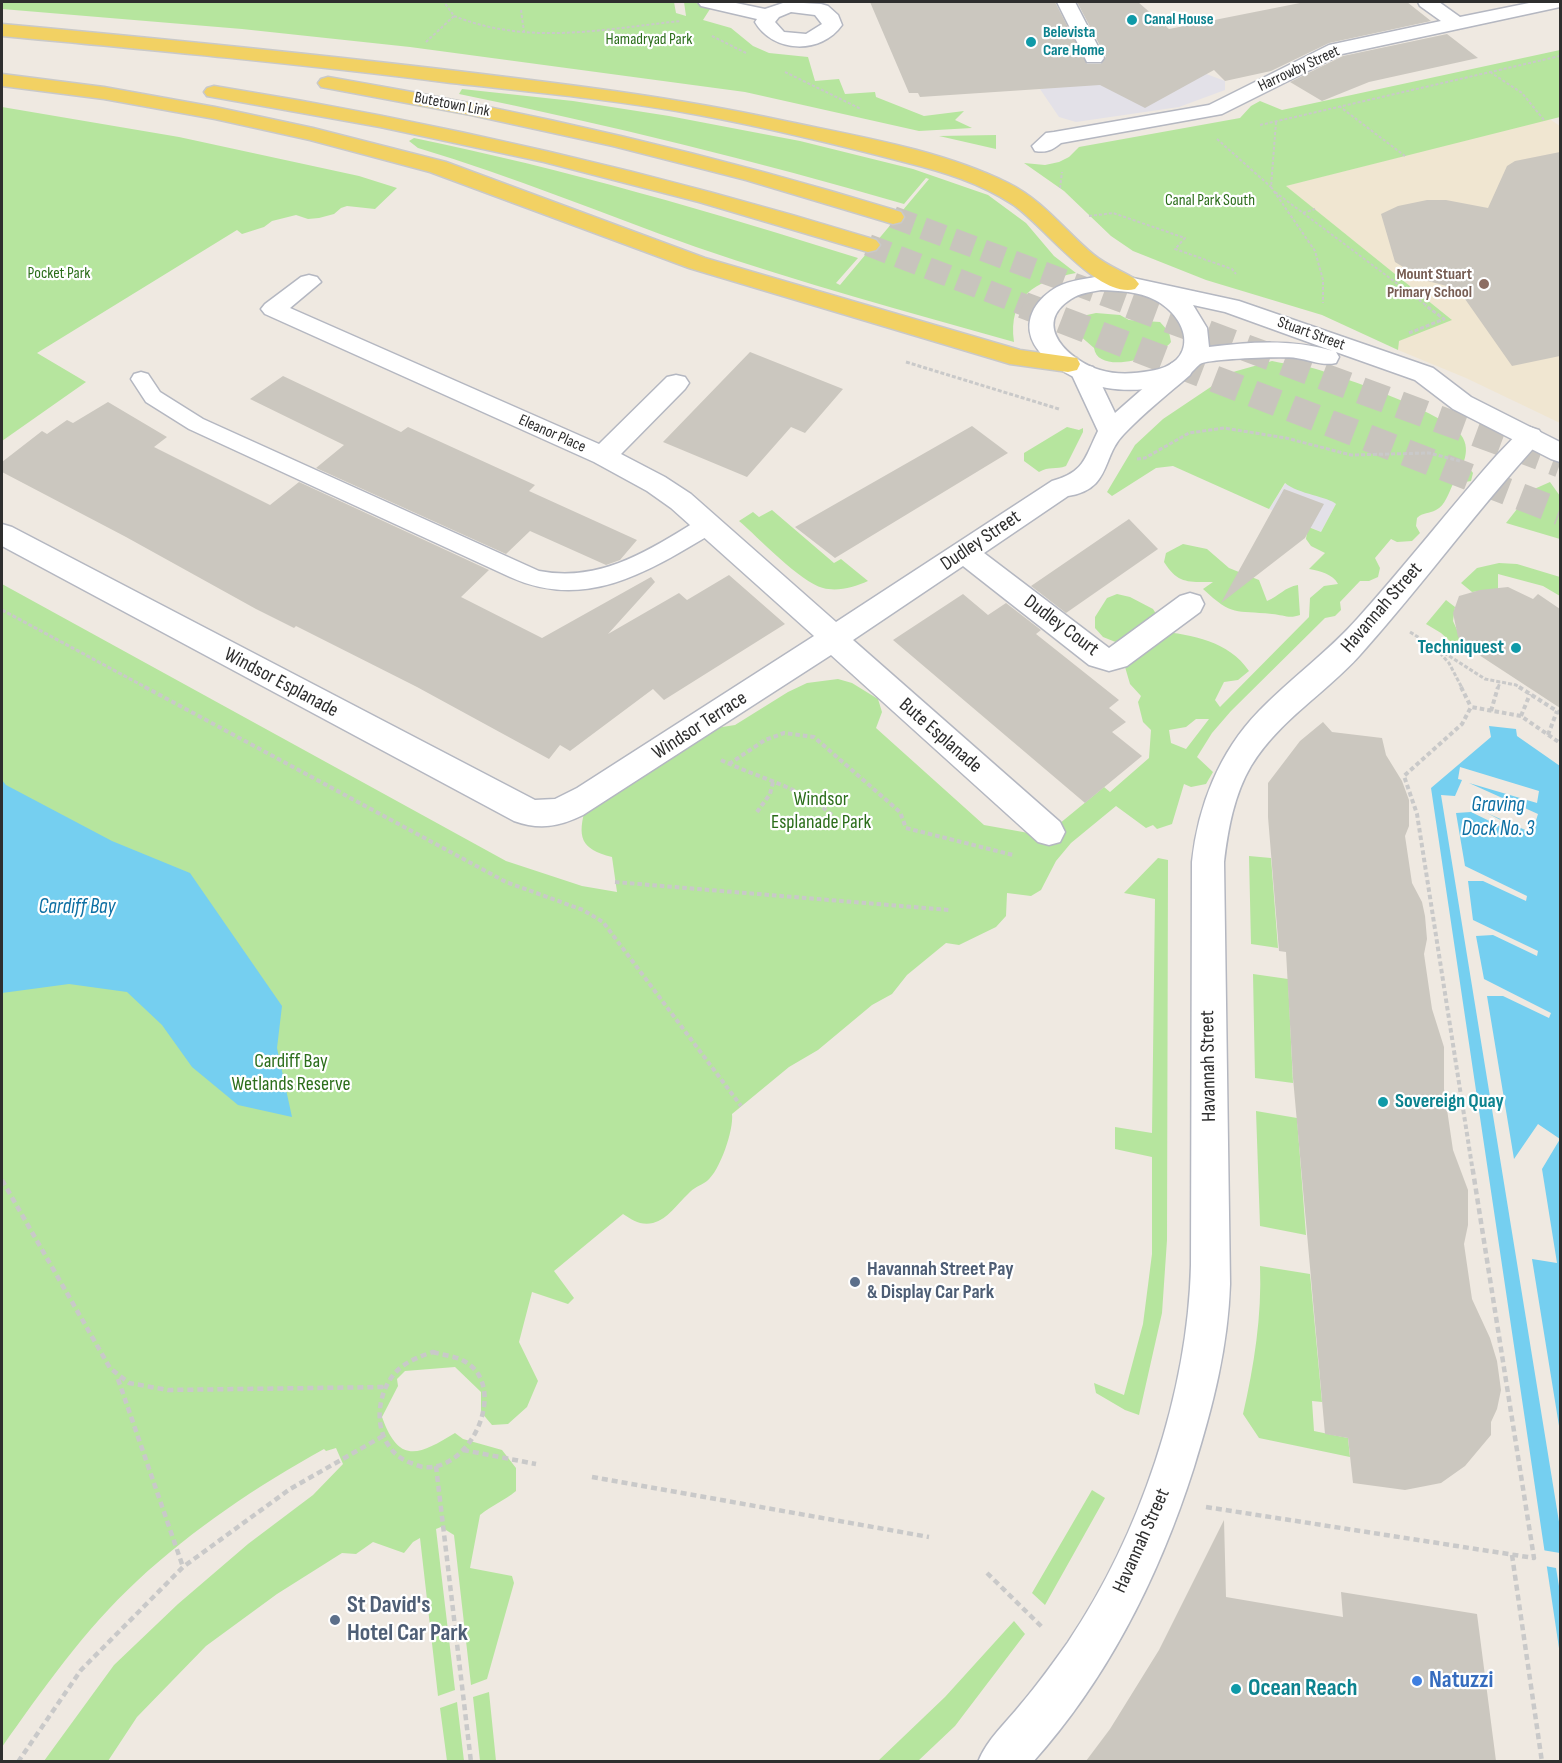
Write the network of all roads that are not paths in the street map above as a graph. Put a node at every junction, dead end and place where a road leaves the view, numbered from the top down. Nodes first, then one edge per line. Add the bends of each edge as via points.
1 (708, 2) edge
2 (1067, 2) edge
3 (1427, 2) edge
4 (1559, 2) edge
5 (768, 16) dead end
6 (1456, 23) junction
7 (2, 30) edge
8 (2, 43) edge
9 (1094, 58) dead end
10 (2, 67) edge
11 (285, 76) dead end
12 (2, 80) edge
13 (307, 80) dead end
14 (1043, 146) dead end
15 (893, 217) tunnel mouth
16 (868, 245) tunnel mouth
17 (309, 282) dead end
18 (1138, 287) junction
19 (1187, 363) junction
20 (1076, 368) junction
21 (141, 379) dead end
22 (676, 383) dead end
23 (1462, 403) junction
24 (1111, 431) junction
25 (1530, 436) junction
26 (1560, 453) edge
27 (603, 456) junction
28 (708, 525) junction
29 (2, 534) edge
30 (964, 552) junction
31 (1190, 604) dead end
32 (834, 638) junction
33 (564, 811) joint
34 (1049, 832) dead end
35 (1001, 1761) edge

1 - 5 street
2 - 9 street
3 - 6 street
4 - 6 street, Harrowby Street
6 - 14 street, Harrowby Street via 1336,49 1215,110 1054,138
7 - 18 main road via 286,57 581,92 698,109 857,143 953,168 1001,188 1042,217 1088,262
8 - 11 main road via 149,57
10 - 16 main road, Butetown Link via 187,88 376,119 529,151 680,189
12 - 20 main road via 215,112 438,167 697,263 1018,358
13 - 15 main road, Butetown Link via 464,107 627,143
17 - 27 street, Eleanor Place via 273,309
18 - 19 street via 1165,296 1186,311 1196,327 1199,342
18 - 20 street via 1101,283 1078,287 1047,307 1041,321 1043,337 1052,351
18 - 23 street, Stuart Street via 1231,306 1424,374
19 - 20 street via 1162,378 1136,382 1109,380
19 - 23 street, Stuart Street via 1270,349 1305,350 1412,392
19 - 24 street, Dudley Street
20 - 24 street
21 - 28 lane via 153,397 196,424 541,580 577,583 608,579 633,570
22 - 27 street
23 - 25 street, Stuart Street
24 - 30 street, Dudley Street via 1086,478 1061,488
25 - 26 street, Stuart Street
25 - 35 street, Havannah Street via 1346,651 1250,742 1233,769 1214,816 1207,906 1211,1255 1208,1323 1186,1425 1149,1534 1101,1629 1063,1687
27 - 28 street, Eleanor Place via 656,484
28 - 32 street, Eleanor Place
29 - 33 street, Windsor Esplanade via 525,812 545,816
30 - 31 street, Dudley Court via 1099,657 1109,660
30 - 32 street, Dudley Street
32 - 33 street, Windsor Terrace
32 - 34 street, Bute Esplanade via 850,657

